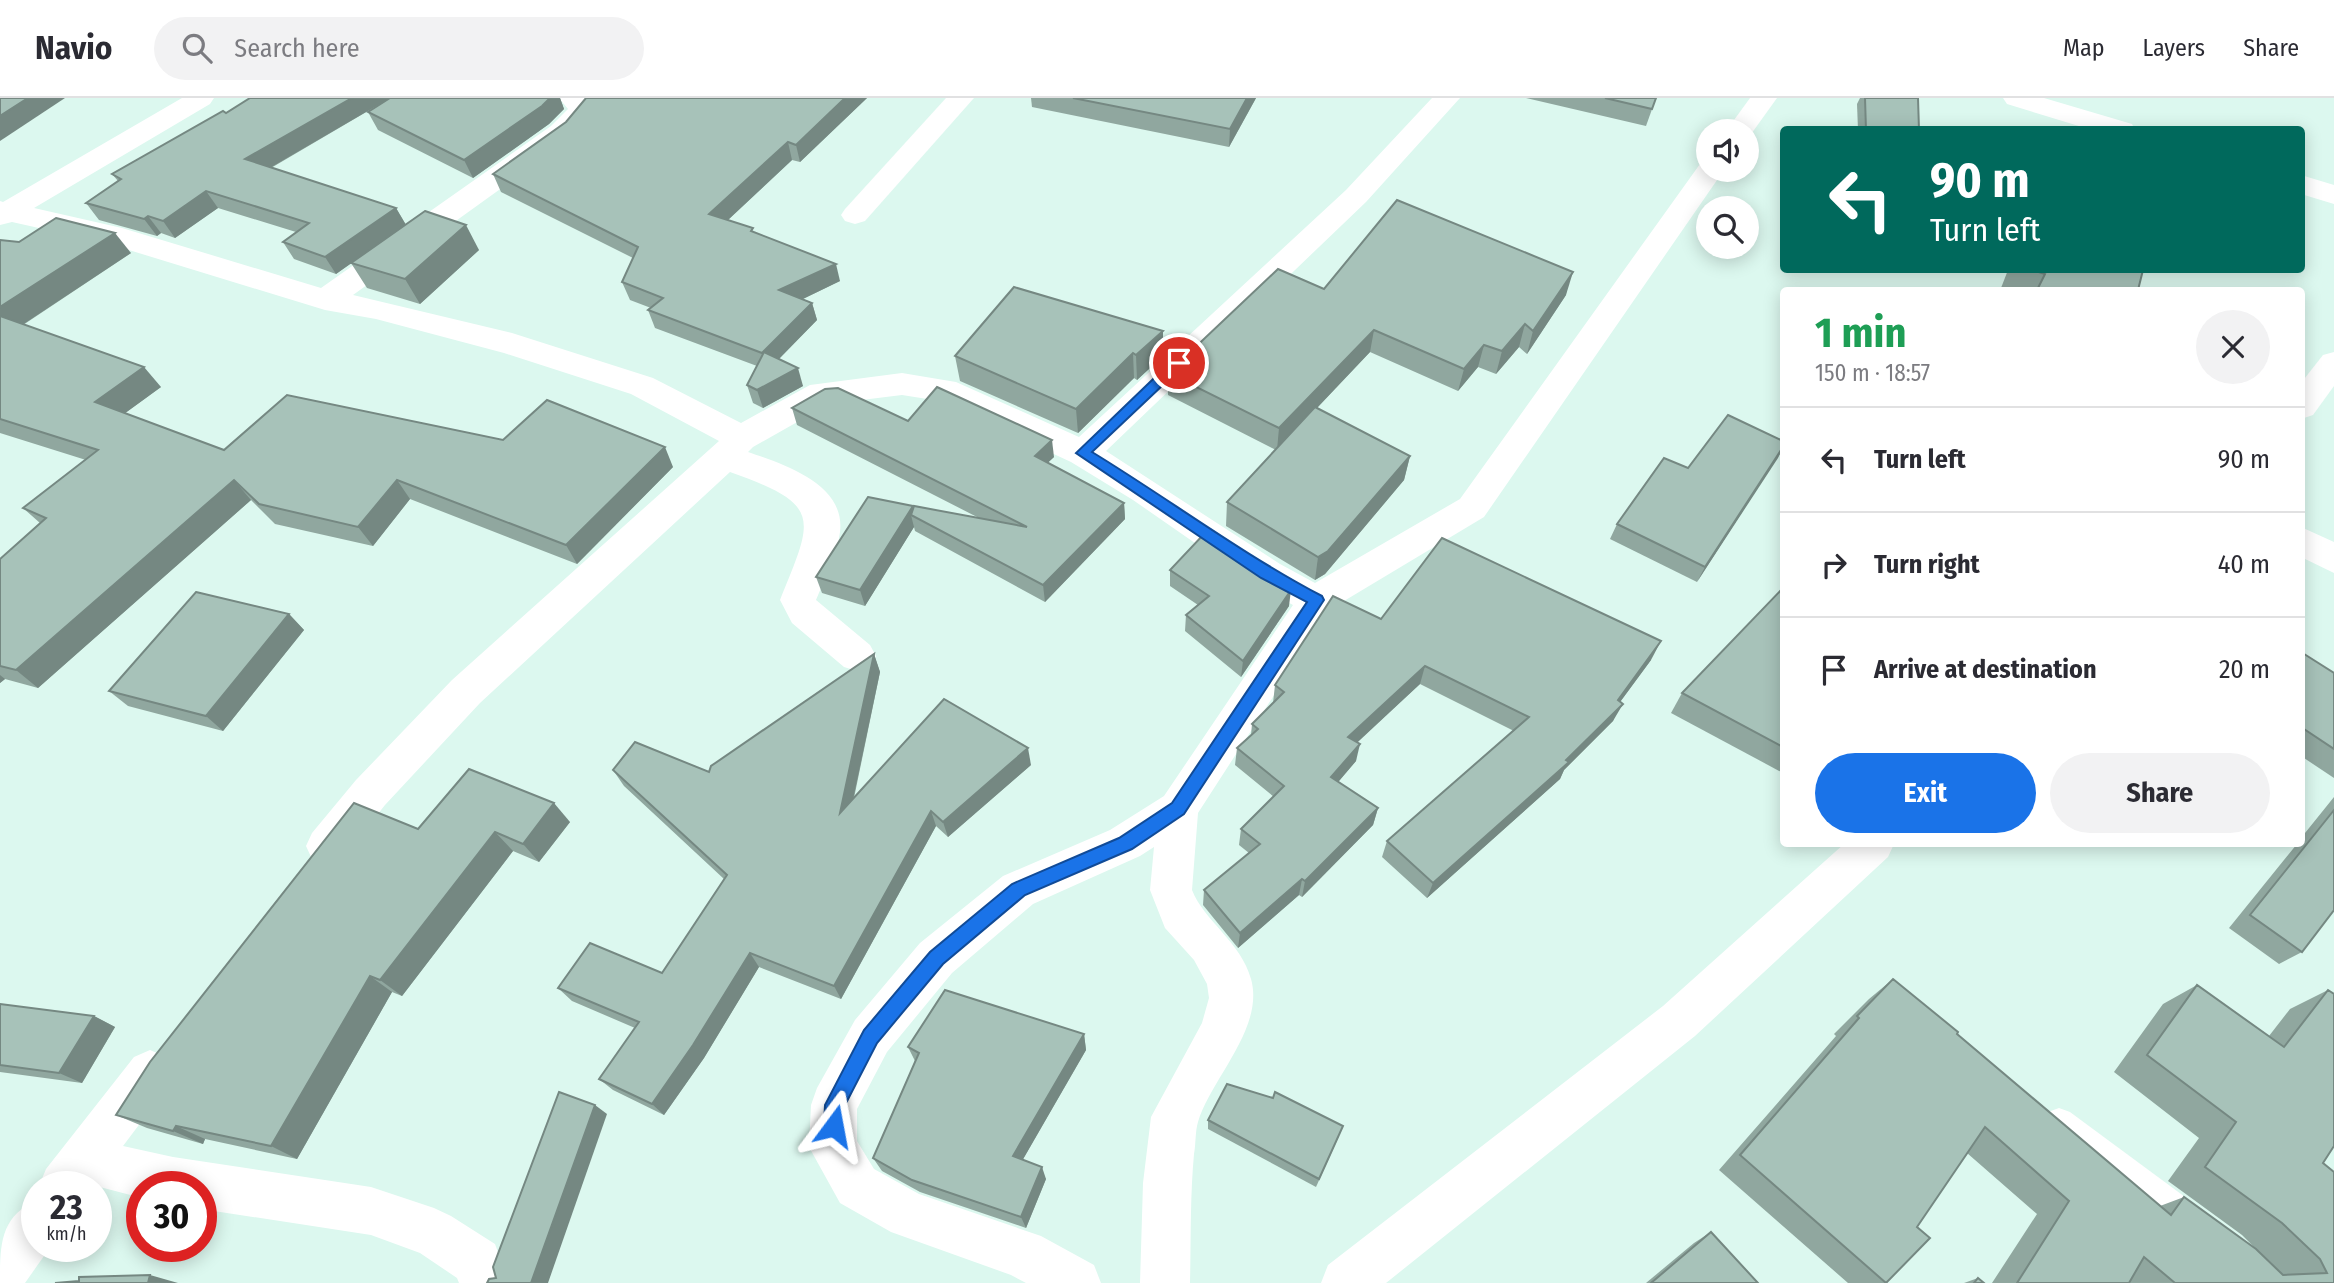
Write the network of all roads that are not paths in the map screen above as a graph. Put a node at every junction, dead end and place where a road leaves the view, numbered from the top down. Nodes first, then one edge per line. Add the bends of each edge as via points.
1 (201, 98) edge
2 (572, 98) edge
3 (961, 98) edge
4 (1447, 98) edge
5 (1763, 98) edge
6 (2016, 98) edge
7 (1748, 119) edge
8 (2109, 126) edge
9 (1702, 182) edge
10 (2305, 185) edge
11 (2334, 195) edge
12 (2, 213) edge
13 (855, 215) dead end
14 (325, 300) junction
15 (2334, 363) edge
16 (2305, 402) edge
17 (733, 447) junction
18 (1083, 453) junction
19 (2305, 542) edge
20 (2334, 559) edge
21 (1316, 600) junction
22 (857, 656) dead end
23 (1178, 808) junction
24 (1870, 847) edge
25 (302, 878) edge
26 (172, 1045) edge
27 (2041, 1110) edge
28 (74, 1171) edge
29 (112, 1177) edge
30 (2217, 1240) edge
31 (21, 1246) edge
32 (0, 1276) edge
33 (484, 1283) edge
34 (1076, 1283) edge
35 (1165, 1283) edge
36 (1346, 1283) edge

1 - 12 street
2 - 14 street via 584,108 561,132
3 - 13 street
4 - 18 street via 1356,196
5 - 7 street
6 - 8 street
9 - 21 street via 1472,508
10 - 11 street
12 - 14 street via 112,235
14 - 17 street via 512,344 642,386
15 - 16 street
17 - 18 street via 822,393 902,384 945,390
17 - 22 street via 811,496 823,514 823,531 798,600 805,613
17 - 25 street via 469,689 358,805
18 - 21 street via 1267,574
19 - 20 street
21 - 23 street
23 - 34 street via 1125,843 1018,890 936,958 871,1036 834,1105 833,1147 857,1186 908,1215 1023,1254
23 - 35 street via 1171,890 1180,914 1209,946 1229,979 1231,998 1222,1031 1175,1117 1167,1183
24 - 36 street via 1679,1021
26 - 28 street
27 - 30 lane
29 - 33 street via 173,1181 370,1211 434,1233 477,1262
31 - 32 street

